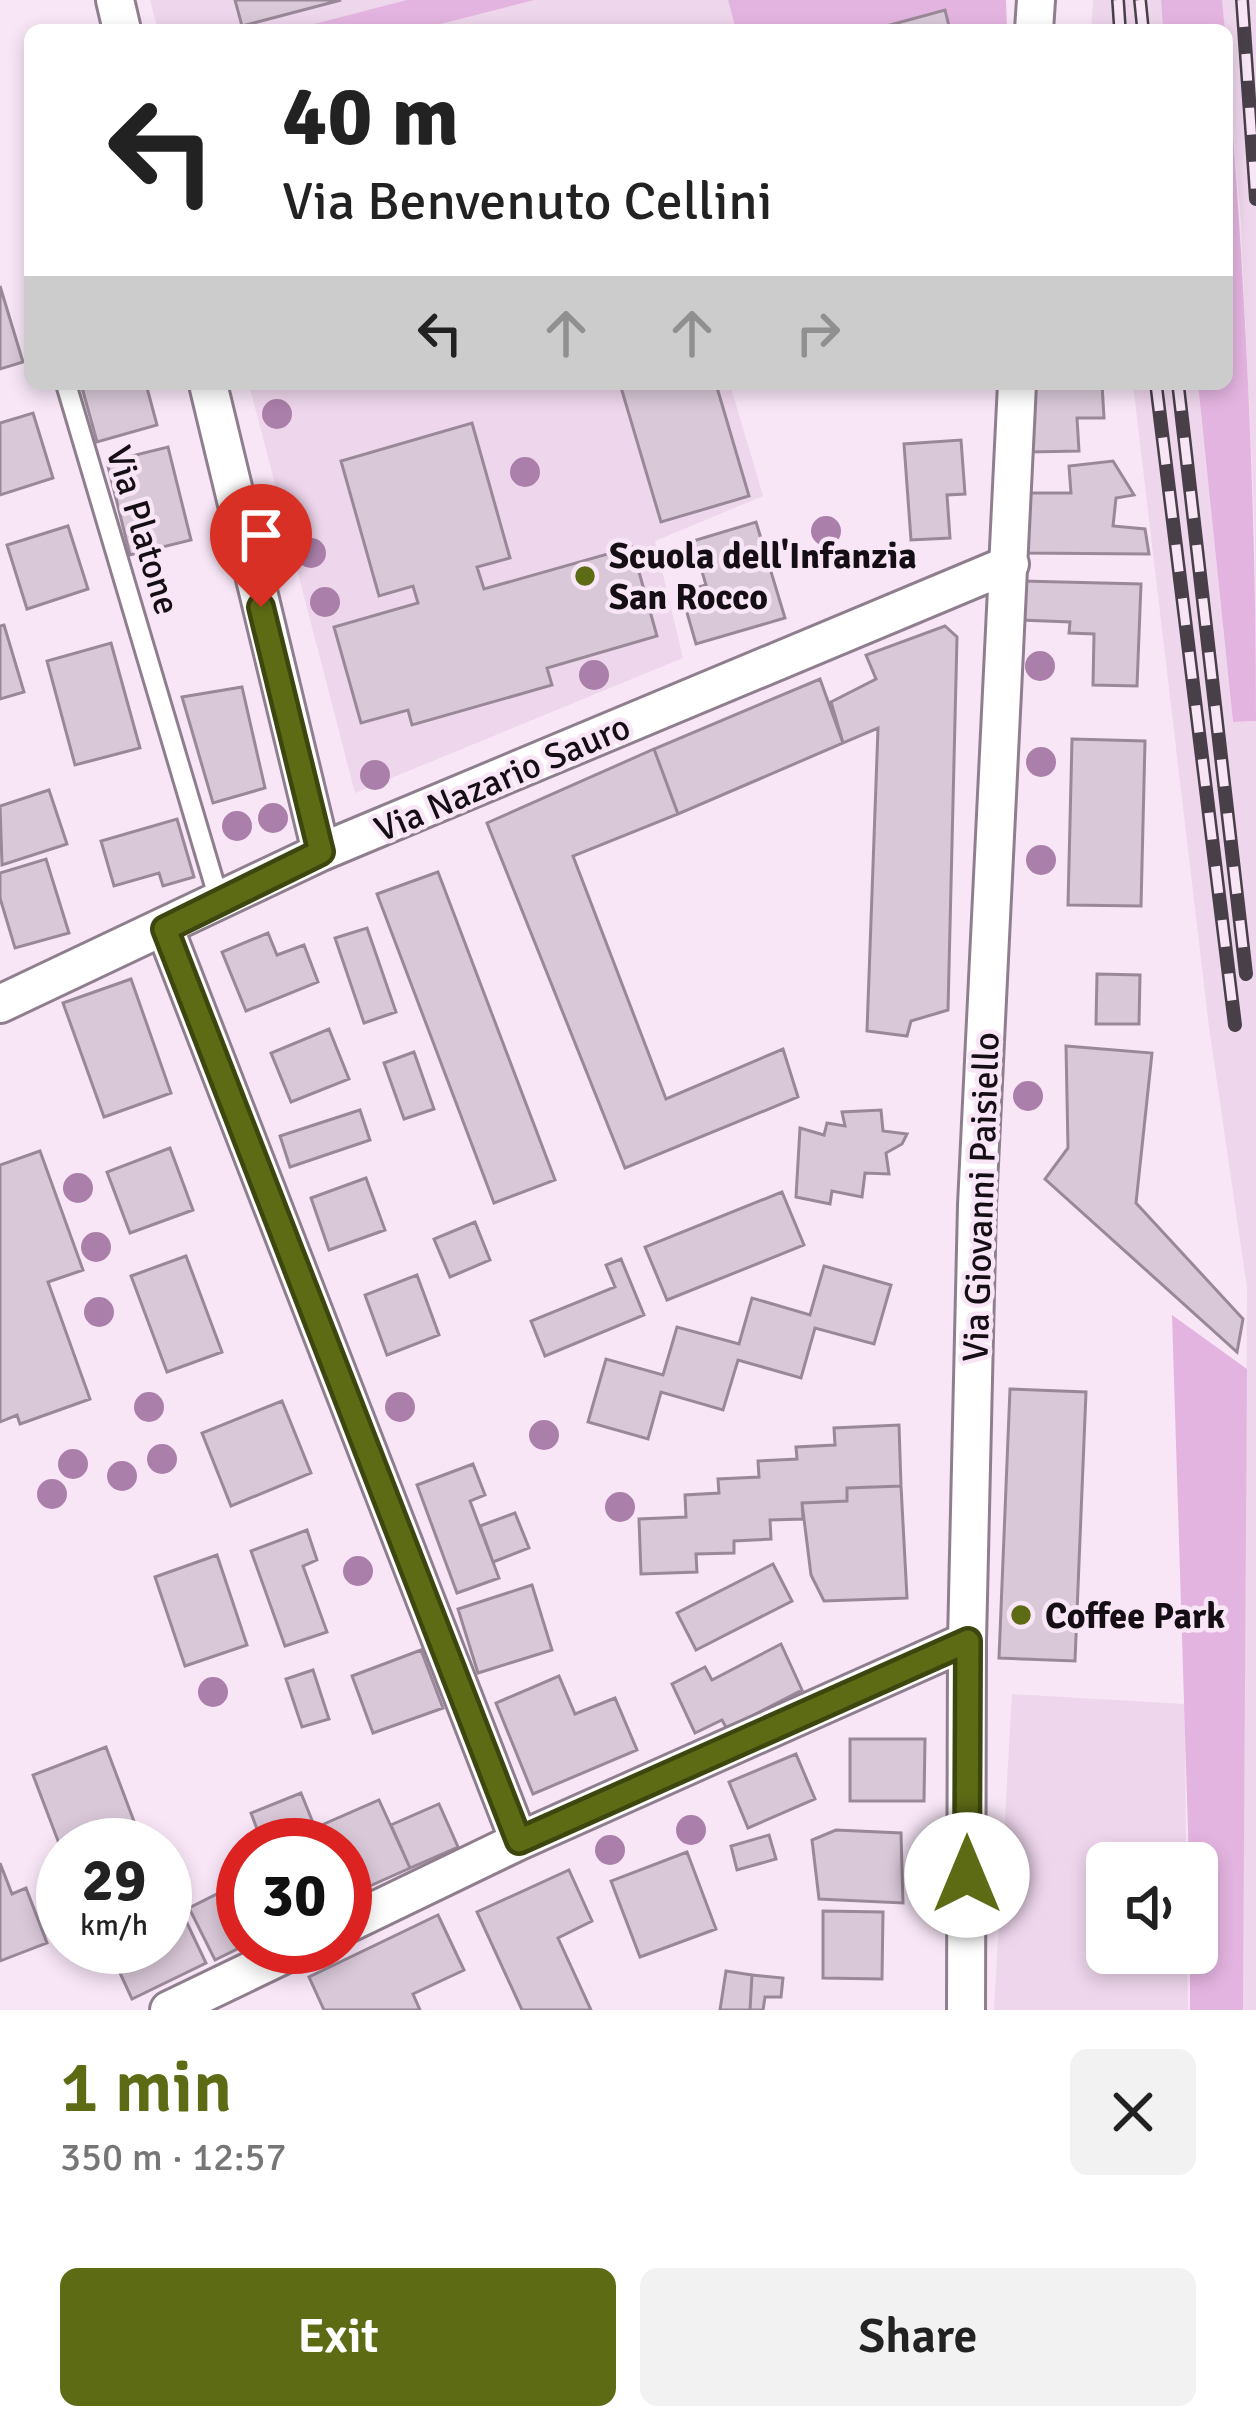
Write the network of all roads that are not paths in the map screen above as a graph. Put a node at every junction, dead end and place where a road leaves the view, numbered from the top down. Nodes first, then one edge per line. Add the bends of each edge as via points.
1 (68, 390) edge
2 (209, 390) edge
3 (1017, 390) edge
4 (1010, 564) junction
5 (321, 852) junction
6 (220, 903) junction
7 (165, 929) junction
8 (2, 995) edge
9 (968, 1641) junction
10 (519, 1841) junction
11 (372, 1912) edge
12 (244, 1974) edge
13 (169, 2010) edge
14 (966, 2010) edge

1 - 6 lane, Via Platone
2 - 5 street
3 - 4 street, Via Giovanni Paisiello
4 - 5 street, Via Nazario Sauro
4 - 9 street, Via Giovanni Paisiello via 977,1205
5 - 6 street, Via Nazario Sauro
6 - 7 street, Via Nazario Sauro
7 - 8 street, Via Nazario Sauro
7 - 10 street
9 - 10 street
9 - 14 street, Via Giovanni Paisiello
10 - 11 street
12 - 13 street

